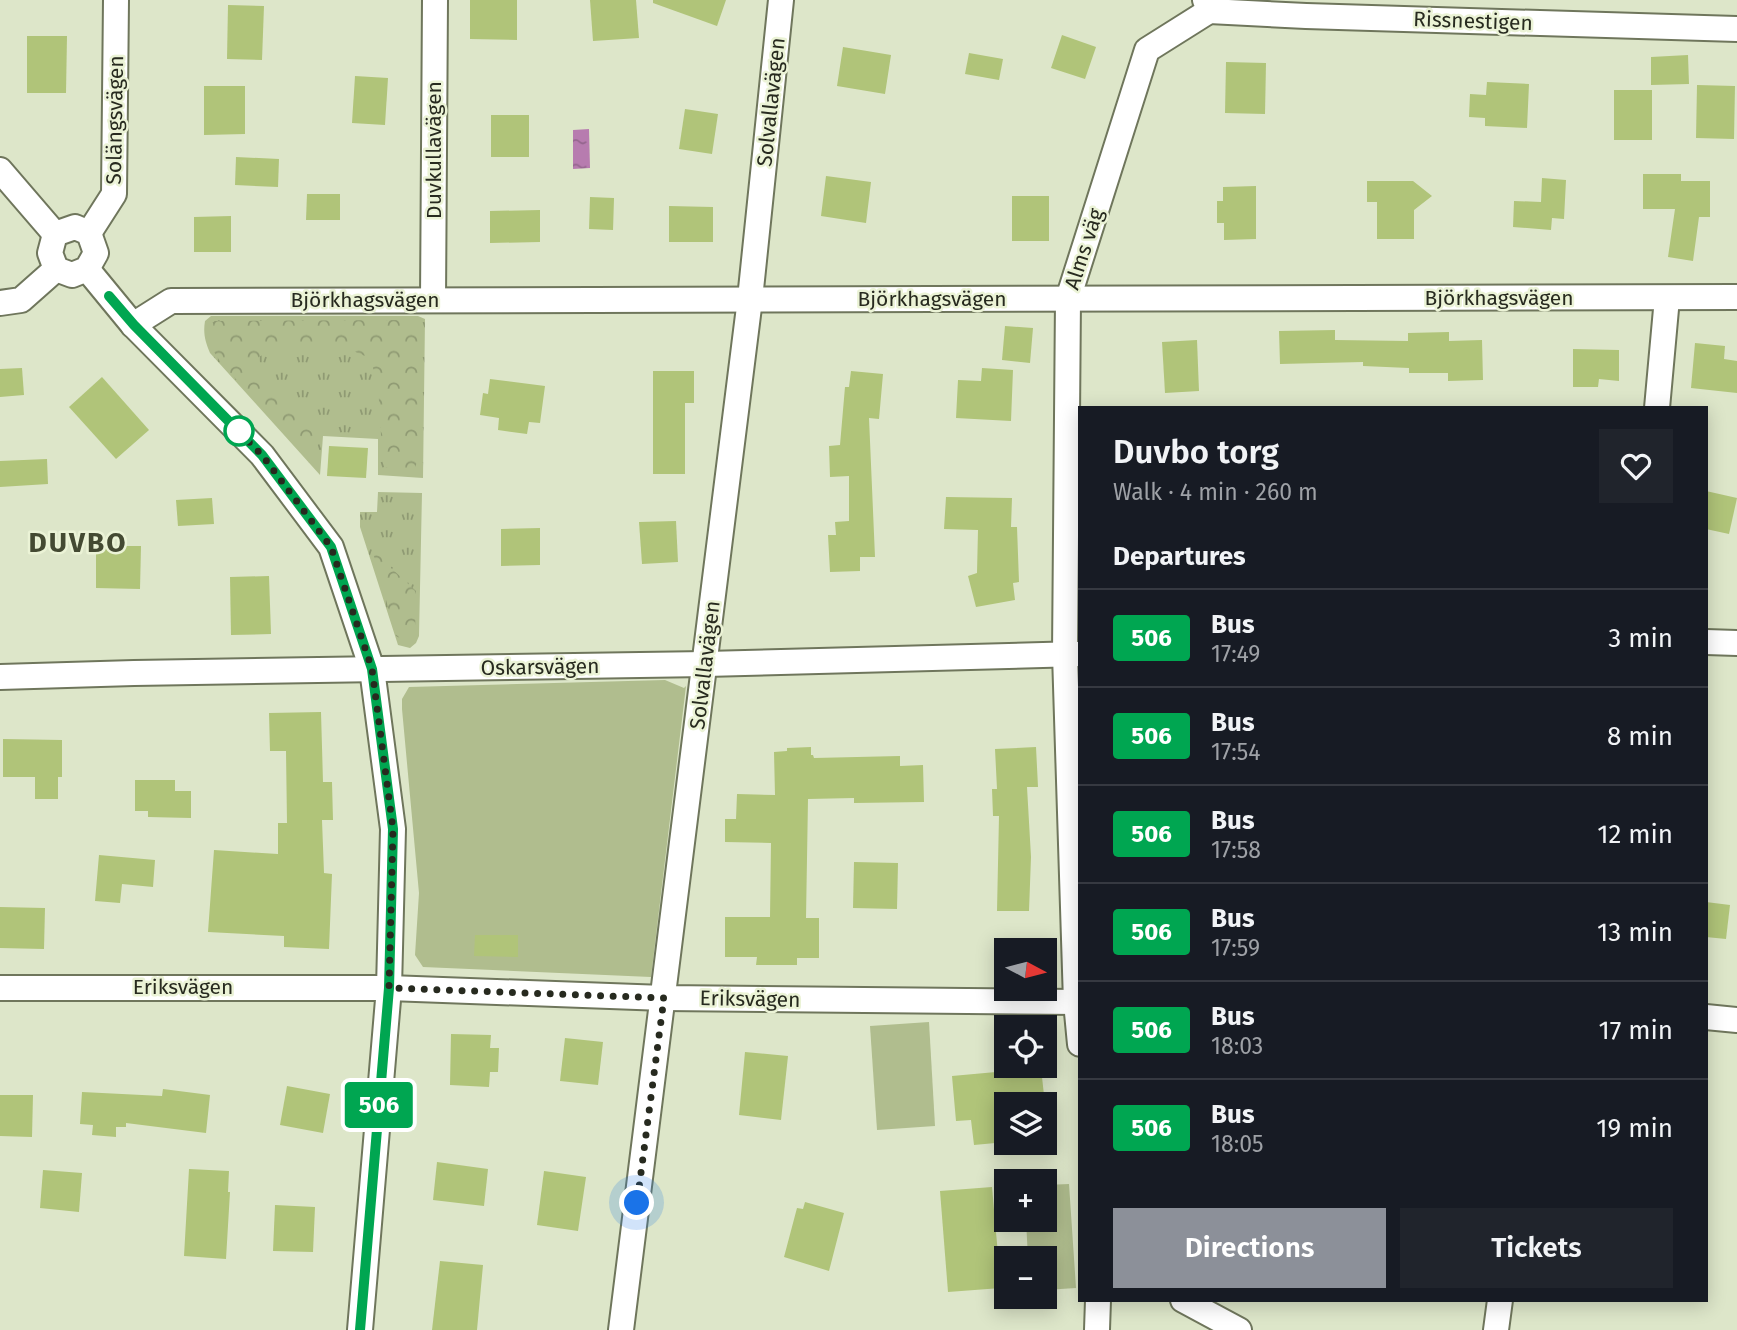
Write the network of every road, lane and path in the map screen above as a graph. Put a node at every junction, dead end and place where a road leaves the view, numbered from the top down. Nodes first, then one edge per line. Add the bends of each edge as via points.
1 (116, 0) edge
2 (435, 0) edge
3 (781, 0) edge
4 (1207, 5) edge
5 (1737, 29) edge
6 (0, 170) edge
7 (89, 233) junction
8 (55, 234) junction
9 (56, 269) junction
10 (87, 269) junction
11 (1737, 297) edge
12 (1667, 298) junction
13 (750, 299) junction
14 (1068, 299) junction
15 (432, 300) junction
16 (0, 303) edge
17 (134, 325) junction
18 (1657, 406) edge
19 (1708, 642) edge
20 (1737, 643) edge
21 (1072, 654) edge
22 (706, 664) junction
23 (372, 669) junction
24 (0, 677) edge
25 (0, 988) edge
26 (389, 988) junction
27 (664, 998) junction
28 (1078, 1002) edge
29 (1708, 1017) edge
30 (1737, 1020) edge
31 (1098, 1302) edge
32 (1187, 1302) edge
33 (1500, 1302) edge
34 (360, 1330) edge
35 (621, 1330) edge
36 (1097, 1330) edge
37 (1239, 1330) edge
38 (1496, 1330) edge

1 - 7 street, Solängsvägen via 114,194
2 - 15 street, Duvkullavägen
3 - 13 street, Solvallavägen
4 - 5 street, Rissnestigen via 1320,17
4 - 14 street, Alms väg via 1147,50
6 - 8 street
7 - 8 street via 75,227
7 - 10 street via 96,253
8 - 9 street via 50,253
9 - 10 street via 72,275
9 - 16 street via 21,300
10 - 17 street
11 - 12 street, Björkhagsvägen
12 - 14 street, Björkhagsvägen
12 - 18 street
13 - 14 street, Björkhagsvägen
13 - 15 street, Björkhagsvägen
13 - 22 street, Solvallavägen
14 - 21 street, Alms väg
15 - 17 street, Björkhagsvägen via 171,301
17 - 23 street via 262,455 331,547
19 - 20 street
21 - 22 street, Oskarsvägen
21 - 28 street, Alms väg
22 - 23 street, Oskarsvägen
22 - 27 street, Solvallavägen
23 - 24 street, Oskarsvägen
23 - 26 street via 393,829
25 - 26 street, Eriksvägen
26 - 27 street, Eriksvägen
26 - 34 street
27 - 28 street, Eriksvägen
27 - 35 street, Solvallavägen
29 - 30 street
31 - 36 street
32 - 37 street
33 - 38 street

